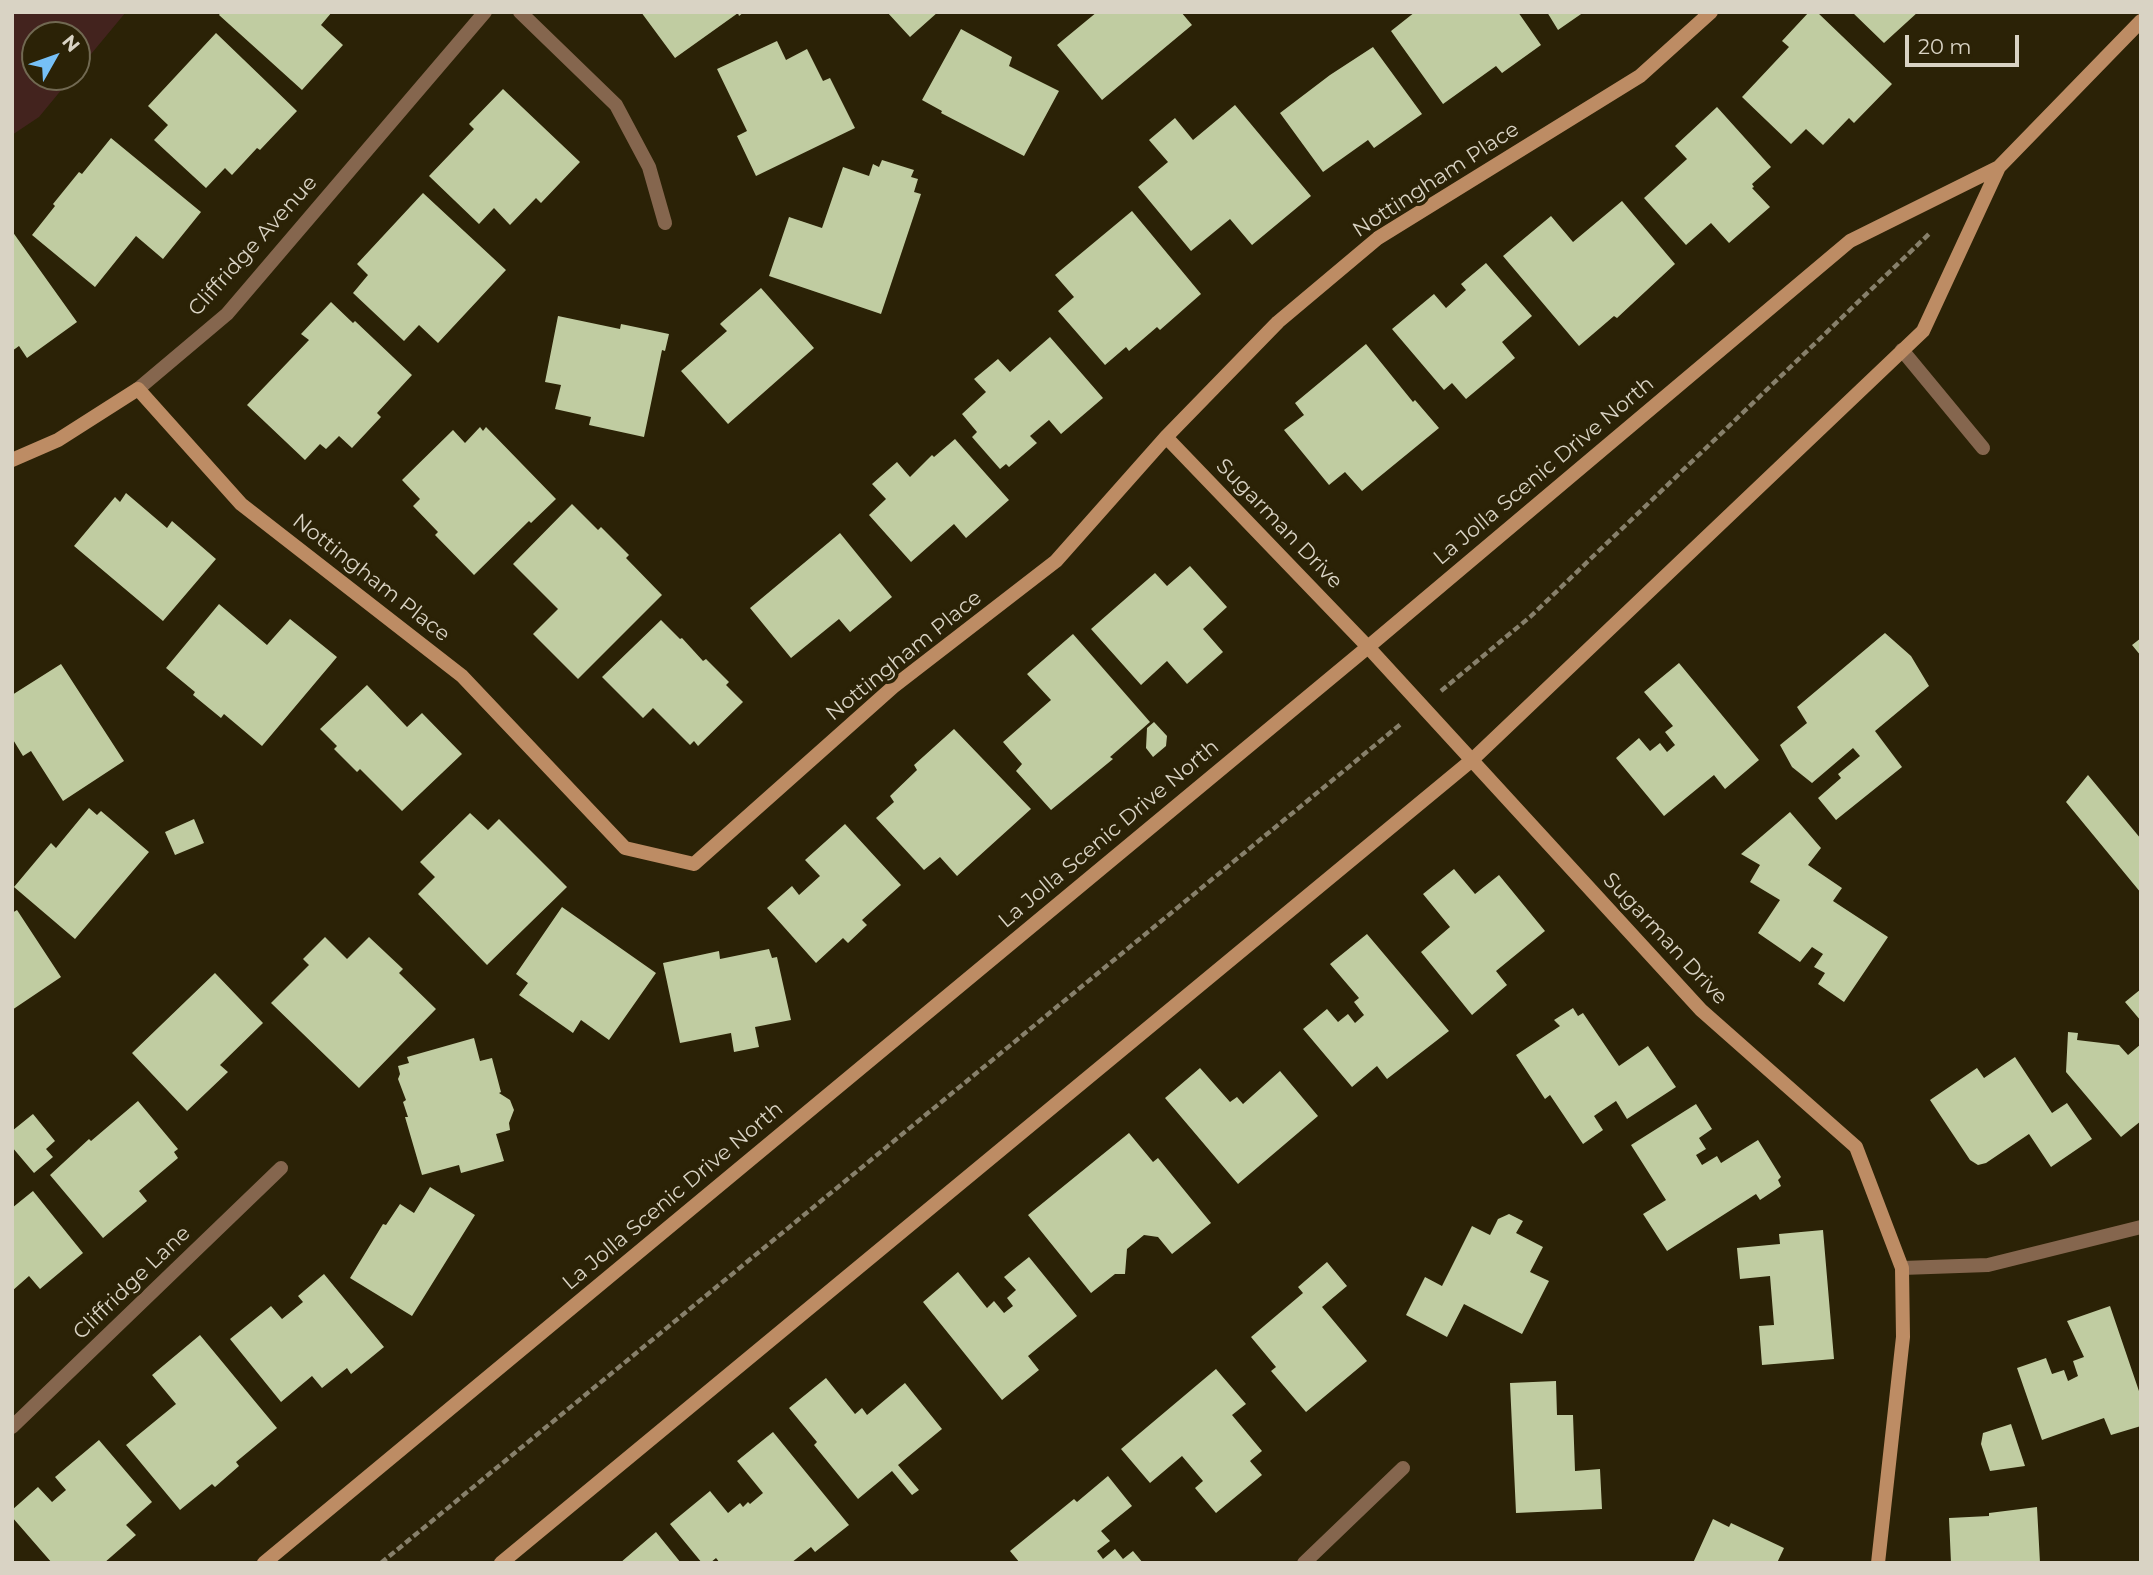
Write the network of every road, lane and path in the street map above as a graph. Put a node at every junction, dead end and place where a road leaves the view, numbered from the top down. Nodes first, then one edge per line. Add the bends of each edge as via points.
1 (485, 12) edge
2 (520, 12) edge
3 (1711, 12) edge
4 (2141, 21) edge
5 (1999, 167) junction
6 (664, 223) dead end
7 (1939, 224) dead end
8 (1902, 350) junction
9 (138, 389) junction
10 (1166, 437) junction
11 (1983, 448) dead end
12 (12, 460) edge
13 (1368, 647) junction
14 (1465, 671) dead end
15 (1397, 726) dead end
16 (1472, 760) junction
17 (281, 1168) dead end
18 (2141, 1227) edge
19 (1902, 1269) junction
20 (12, 1427) edge
21 (1403, 1468) dead end
22 (264, 1563) edge
23 (381, 1563) edge
24 (501, 1563) edge
25 (1304, 1563) edge
26 (1878, 1563) edge

1 - 9 street, Cliffridge Avenue via 227,314
2 - 6 street via 616,105 649,167
3 - 10 main road, Nottingham Place via 1640,76 1378,238 1278,322
4 - 5 main road, La Jolla Scenic Drive North
5 - 8 main road, La Jolla Scenic Drive North via 1923,331
5 - 13 main road, La Jolla Scenic Drive North via 1850,241
7 - 14 path via 1530,617
8 - 11 street
8 - 16 main road, La Jolla Scenic Drive North
9 - 10 main road, Nottingham Place via 241,504 461,676 625,848 694,864 893,687 1056,561
9 - 12 main road, Cliffridge Avenue via 58,440
10 - 13 main road, Sugarman Drive
13 - 16 main road, Sugarman Drive
13 - 22 main road, La Jolla Scenic Drive North
15 - 23 path
16 - 19 main road, Sugarman Drive via 1701,1010 1856,1147
16 - 24 main road, La Jolla Scenic Drive North
17 - 20 street, Cliffridge Lane
18 - 19 street via 1987,1265
19 - 26 main road, Sugarman Drive via 1903,1337
21 - 25 street

